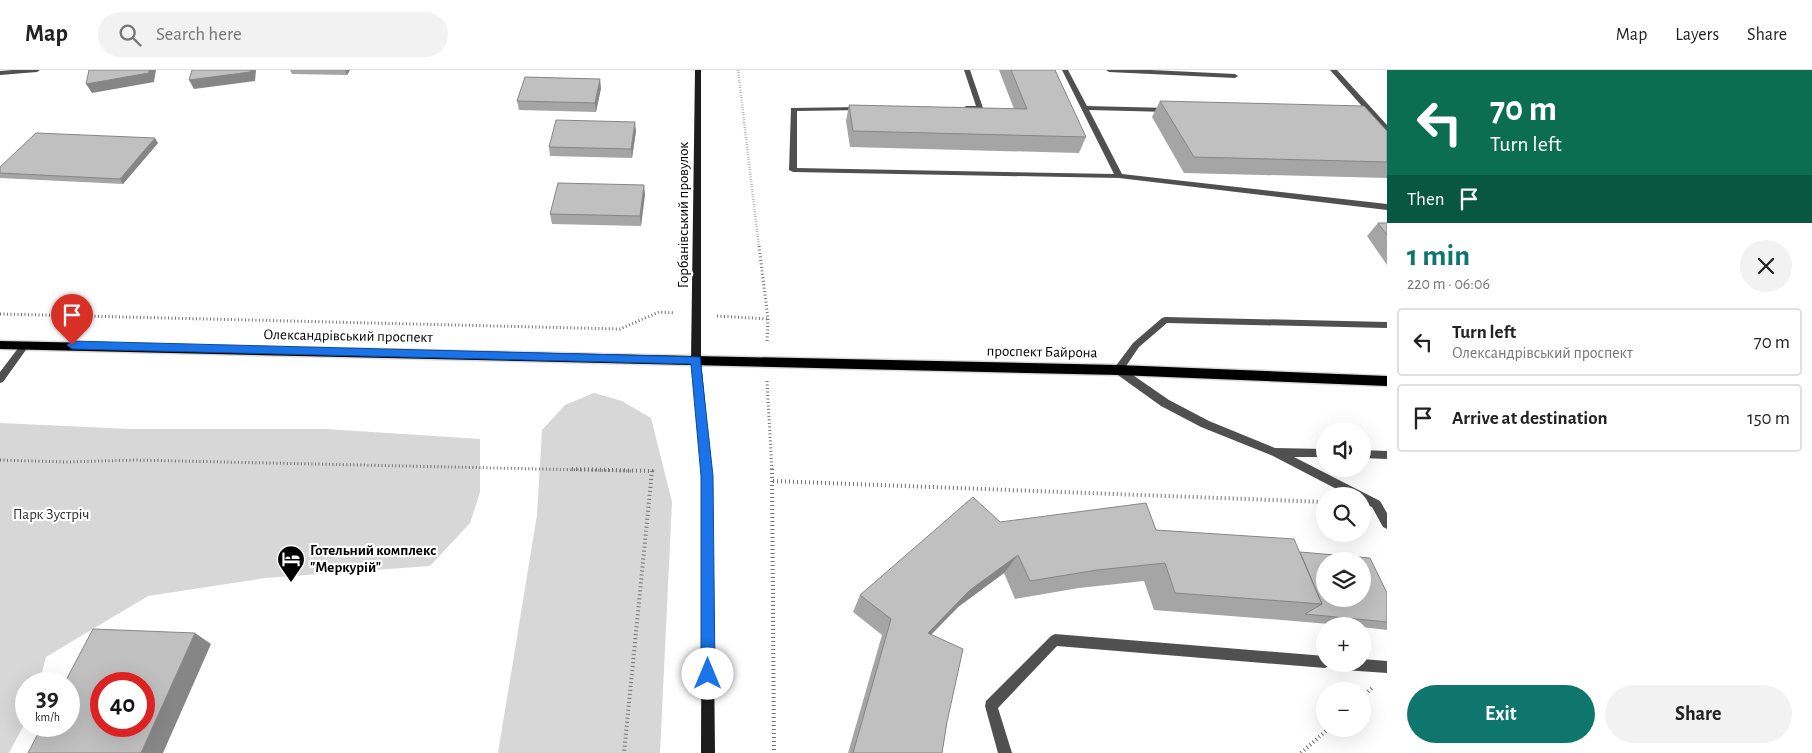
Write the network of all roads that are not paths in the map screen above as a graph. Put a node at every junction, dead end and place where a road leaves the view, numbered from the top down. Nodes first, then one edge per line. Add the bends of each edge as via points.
1 (37, 70) edge
2 (698, 70) edge
3 (967, 70) edge
4 (1065, 70) edge
5 (1110, 70) edge
6 (1333, 70) edge
7 (0, 73) edge
8 (1235, 76) dead end
9 (960, 108) edge
10 (1084, 108) junction
11 (872, 109) edge
12 (1174, 110) edge
13 (1363, 113) edge
14 (1372, 113) junction
15 (1387, 129) edge
16 (1119, 176) junction
17 (1387, 207) edge
18 (1387, 325) edge
19 (0, 344) edge
20 (25, 345) junction
21 (696, 360) junction
22 (1118, 370) junction
23 (0, 379) edge
24 (1387, 381) edge
25 (1274, 452) junction
26 (1316, 453) edge
27 (1371, 454) edge
28 (1387, 455) edge
29 (1342, 487) edge
30 (1371, 502) edge
31 (1387, 524) edge
32 (1316, 661) edge
33 (1371, 666) edge
34 (1387, 667) edge
35 (708, 753) edge
36 (1005, 753) edge

1 - 7 street
2 - 21 street, Горбанівський провулок
3 - 9 street via 980,108
4 - 10 street
5 - 8 street
6 - 14 street
10 - 12 street
10 - 16 street
11 - 16 street via 793,109 793,170
13 - 14 street
14 - 15 street
16 - 17 street
18 - 22 street via 1165,320 1136,345
19 - 20 main road, Олександрівський проспект
20 - 21 main road, Олександрівський проспект
20 - 23 street
21 - 22 main road, проспект Байрона
21 - 35 street, Горбанівський провулок via 707,476
22 - 24 main road, проспект Байрона
22 - 25 street via 1165,403 1197,420
25 - 26 street
25 - 29 street
27 - 28 street
30 - 31 street via 1376,504
32 - 36 street via 1055,640 991,706
33 - 34 street

